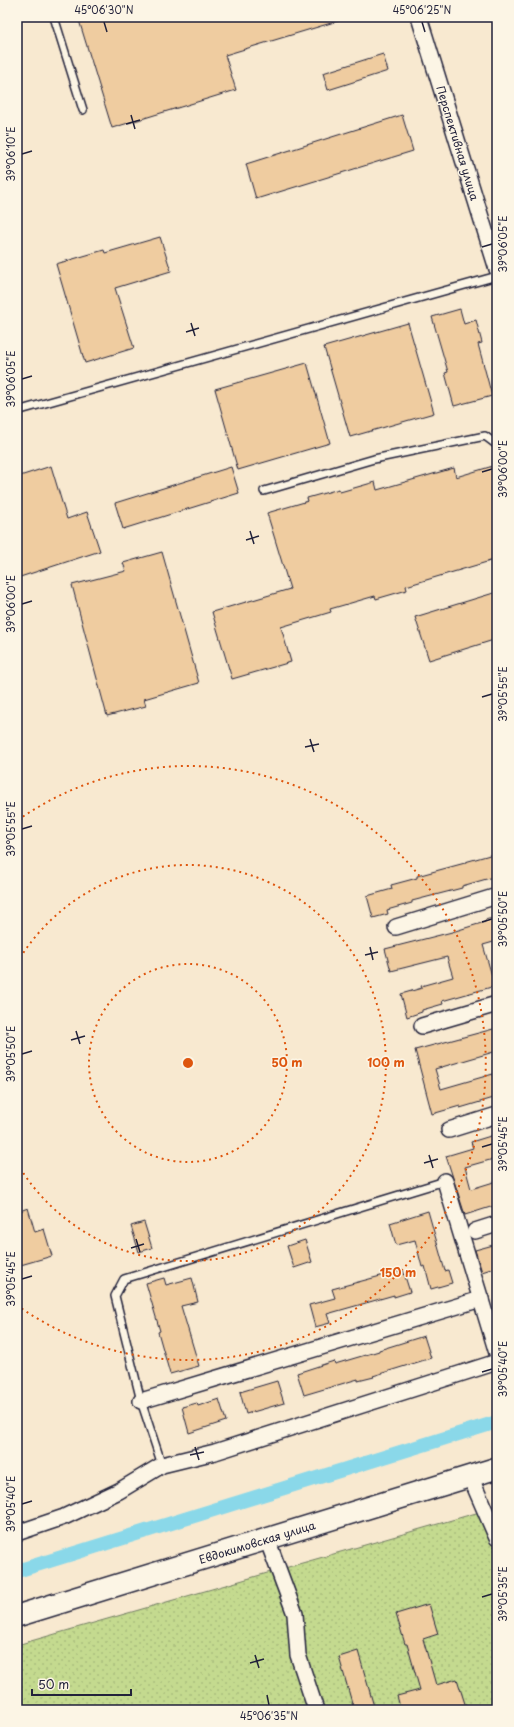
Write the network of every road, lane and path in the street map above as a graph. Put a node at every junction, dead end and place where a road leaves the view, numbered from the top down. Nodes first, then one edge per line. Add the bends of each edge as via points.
1 (54, 17) edge
2 (419, 17) edge
3 (83, 110) dead end
4 (497, 269) edge
5 (497, 276) edge
6 (17, 410) edge
7 (497, 445) edge
8 (264, 491) dead end
9 (497, 896) edge
10 (396, 927) dead end
11 (497, 1004) edge
12 (422, 1026) dead end
13 (497, 1115) edge
14 (449, 1130) dead end
15 (445, 1181) joint
16 (497, 1224) edge
17 (475, 1231) dead end
18 (481, 1299) junction
19 (497, 1353) edge
20 (497, 1362) edge
21 (141, 1401) junction
22 (162, 1465) junction
23 (497, 1468) edge
24 (470, 1476) junction
25 (17, 1533) edge
26 (497, 1538) edge
27 (267, 1539) junction
28 (17, 1616) edge
29 (316, 1710) edge

1 - 3 lane
2 - 4 street, Перспективная улица
5 - 6 lane
7 - 8 lane via 485,436 374,459
9 - 10 street
11 - 12 street
13 - 14 street
15 - 18 street
15 - 21 lane via 124,1279 115,1296
16 - 17 street
18 - 19 street
18 - 21 street
20 - 22 street via 485,1368 215,1452
21 - 22 lane
22 - 25 street via 119,1491 64,1517
23 - 24 main road, Евдокимовская улица
24 - 26 street
24 - 27 main road, Евдокимовская улица
27 - 28 main road, Евдокимовская улица
27 - 29 street via 295,1614 298,1656

